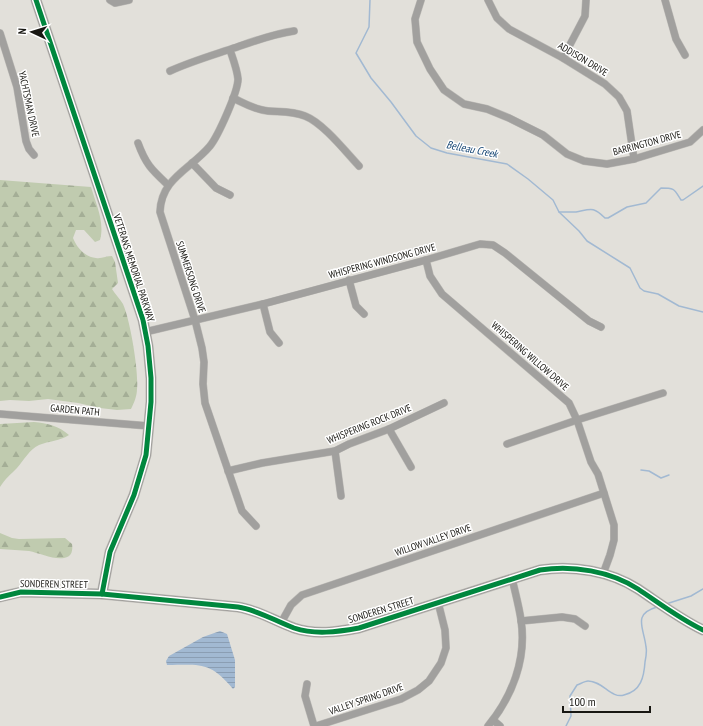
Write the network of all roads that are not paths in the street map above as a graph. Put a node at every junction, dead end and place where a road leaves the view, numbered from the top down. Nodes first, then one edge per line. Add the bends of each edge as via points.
1 (36, 0) edge
2 (129, 0) edge
3 (421, 0) edge
4 (488, 0) edge
5 (586, 0) edge
6 (665, 0) edge
7 (113, 2) edge
8 (294, 31) dead end
9 (0, 33) edge
10 (230, 50) junction
11 (685, 55) dead end
12 (563, 58) junction
13 (170, 71) dead end
14 (233, 98) junction
15 (703, 130) edge
16 (138, 143) dead end
17 (34, 155) dead end
18 (634, 159) junction
19 (192, 162) junction
20 (359, 166) dead end
21 (168, 185) junction
22 (230, 195) dead end
23 (426, 260) junction
24 (349, 280) junction
25 (263, 304) junction
26 (364, 314) dead end
27 (195, 320) junction
28 (601, 327) dead end
29 (145, 332) junction
30 (279, 343) dead end
31 (663, 393) dead end
32 (444, 403) dead end
33 (0, 414) edge
34 (577, 420) junction
35 (149, 426) junction
36 (389, 428) junction
37 (507, 444) dead end
38 (335, 452) junction
39 (411, 467) dead end
40 (228, 470) junction
41 (604, 493) junction
42 (340, 496) dead end
43 (256, 526) dead end
44 (603, 574) junction
45 (512, 578) junction
46 (102, 594) junction
47 (0, 597) edge
48 (438, 602) junction
49 (521, 621) junction
50 (281, 622) junction
51 (585, 626) dead end
52 (703, 630) edge
53 (307, 684) dead end
54 (490, 723) edge
55 (315, 726) edge
56 (500, 726) edge

1 - 29 street, VETERANS MEMORIAL PARKWAY
2 - 7 street
3 - 18 street, BARRINGTON DRIVE via 415,19 417,42 444,90 464,104 487,109 543,135 567,154 584,161 607,164
4 - 12 street, ADDISON DRIVE via 497,18 509,29
5 - 12 street via 585,16
6 - 11 street via 676,39
8 - 10 street
9 - 17 street, YACHTSMAN DRIVE via 17,87 26,141
10 - 13 street
10 - 14 street, SUMMERSONG DRIVE via 238,80
12 - 18 street, ADDISON DRIVE via 605,84 618,97 627,111
14 - 19 street, SUMMERSONG DRIVE via 216,137
14 - 20 street via 254,108 306,116 321,126
15 - 18 street, BARRINGTON DRIVE via 690,142
16 - 21 street via 145,161
19 - 21 street, SUMMERSONG DRIVE
19 - 22 street via 216,188
21 - 27 street, SUMMERSONG DRIVE via 162,198 160,212
23 - 24 street, WHISPERING WINDSONG DRIVE
23 - 28 street, WHISPERING WINDSONG DRIVE via 480,244 493,245 589,321
23 - 34 street, WHISPERING WILLOW DRIVE via 430,276 442,294 569,403
24 - 25 street, WHISPERING WINDSONG DRIVE
24 - 26 street via 356,306
25 - 27 street, WHISPERING WINDSONG DRIVE
25 - 30 street via 270,332
27 - 29 street, WHISPERING WINDSONG DRIVE
27 - 40 street, SUMMERSONG DRIVE via 203,355 205,403
29 - 35 street, VETERANS MEMORIAL PARKWAY via 151,378
31 - 34 street
32 - 36 street, WHISPERING ROCK DRIVE
33 - 35 street, GARDEN PATH
34 - 37 street
34 - 41 street, WHISPERING WILLOW DRIVE
35 - 46 street, VETERANS MEMORIAL PARKWAY via 143,467 110,552
36 - 38 street, WHISPERING ROCK DRIVE
36 - 39 street
38 - 40 street, WHISPERING ROCK DRIVE
38 - 42 street
40 - 43 street, SUMMERSONG DRIVE via 242,511
41 - 44 street, WHISPERING WILLOW DRIVE via 615,532
41 - 50 street, WILLOW VALLEY DRIVE via 302,595 291,605
44 - 45 street, SONDEREN STREET via 582,569 550,568
44 - 52 street, SONDEREN STREET via 631,585
45 - 48 street, SONDEREN STREET
45 - 49 street
46 - 47 street, SONDEREN STREET via 28,592
46 - 50 street, SONDEREN STREET via 247,608
48 - 50 street, SONDEREN STREET via 359,628 334,632 312,632
48 - 55 street, VALLEY SPRING DRIVE via 445,630 446,648 441,663 429,681 401,699
49 - 51 street via 562,617 575,619
49 - 54 street via 522,646 518,668 504,705
53 - 55 street via 305,696
54 - 56 street

